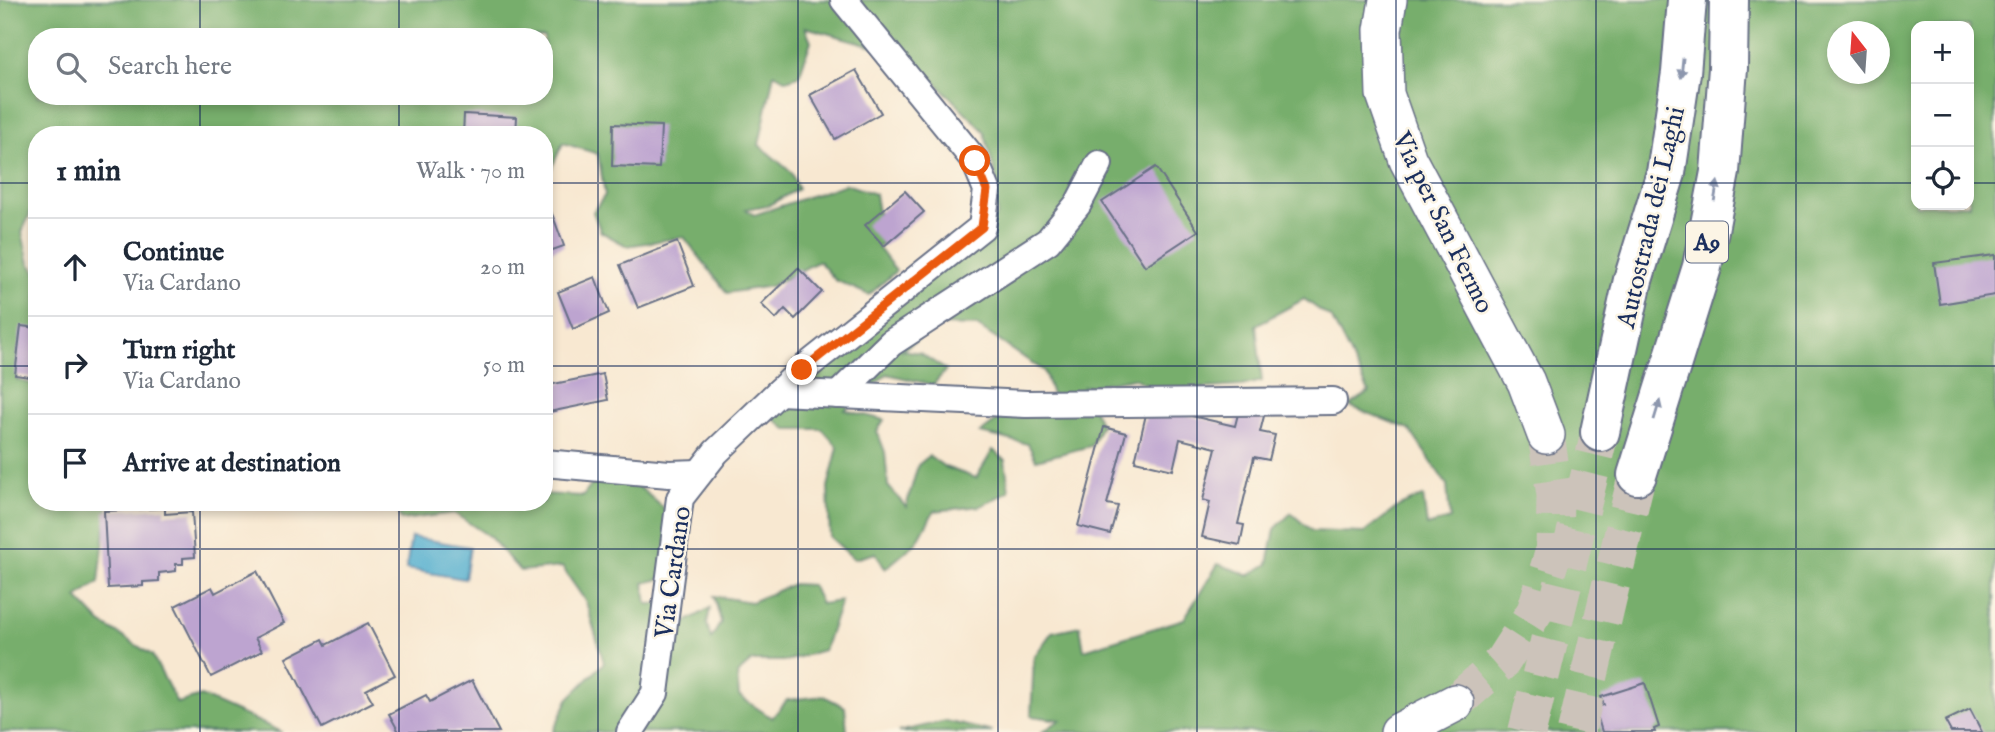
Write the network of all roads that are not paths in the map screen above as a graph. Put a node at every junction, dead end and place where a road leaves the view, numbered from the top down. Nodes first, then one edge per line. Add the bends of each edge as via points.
1 (844, 0) edge
2 (1388, 0) edge
3 (1688, 0) edge
4 (1729, 0) edge
5 (1099, 163) dead end
6 (779, 392) junction
7 (838, 395) junction
8 (1334, 401) dead end
9 (1600, 432) tunnel mouth
10 (1546, 435) tunnel mouth
11 (553, 464) edge
12 (699, 473) junction
13 (1637, 475) tunnel mouth
14 (1455, 703) tunnel mouth
15 (630, 732) edge
16 (1399, 732) edge

1 - 6 street, Via Cardano via 975,161 987,190 982,227
2 - 10 main road, Via per San Fermo via 1383,30 1385,94 1408,160 1526,382
3 -> 9 highway, Autostrada dei Laghi / A9 via 1666,173 1633,280
13 -> 4 highway, Autostrada dei Laghi / A9 via 1702,267 1720,172
5 - 7 street via 1078,204 1048,241 891,343
6 - 7 street
6 - 12 street, Via Cardano
7 - 8 street via 1026,404
11 - 12 street
12 - 15 street, Via Cardano via 680,498 655,693
14 - 16 main road

